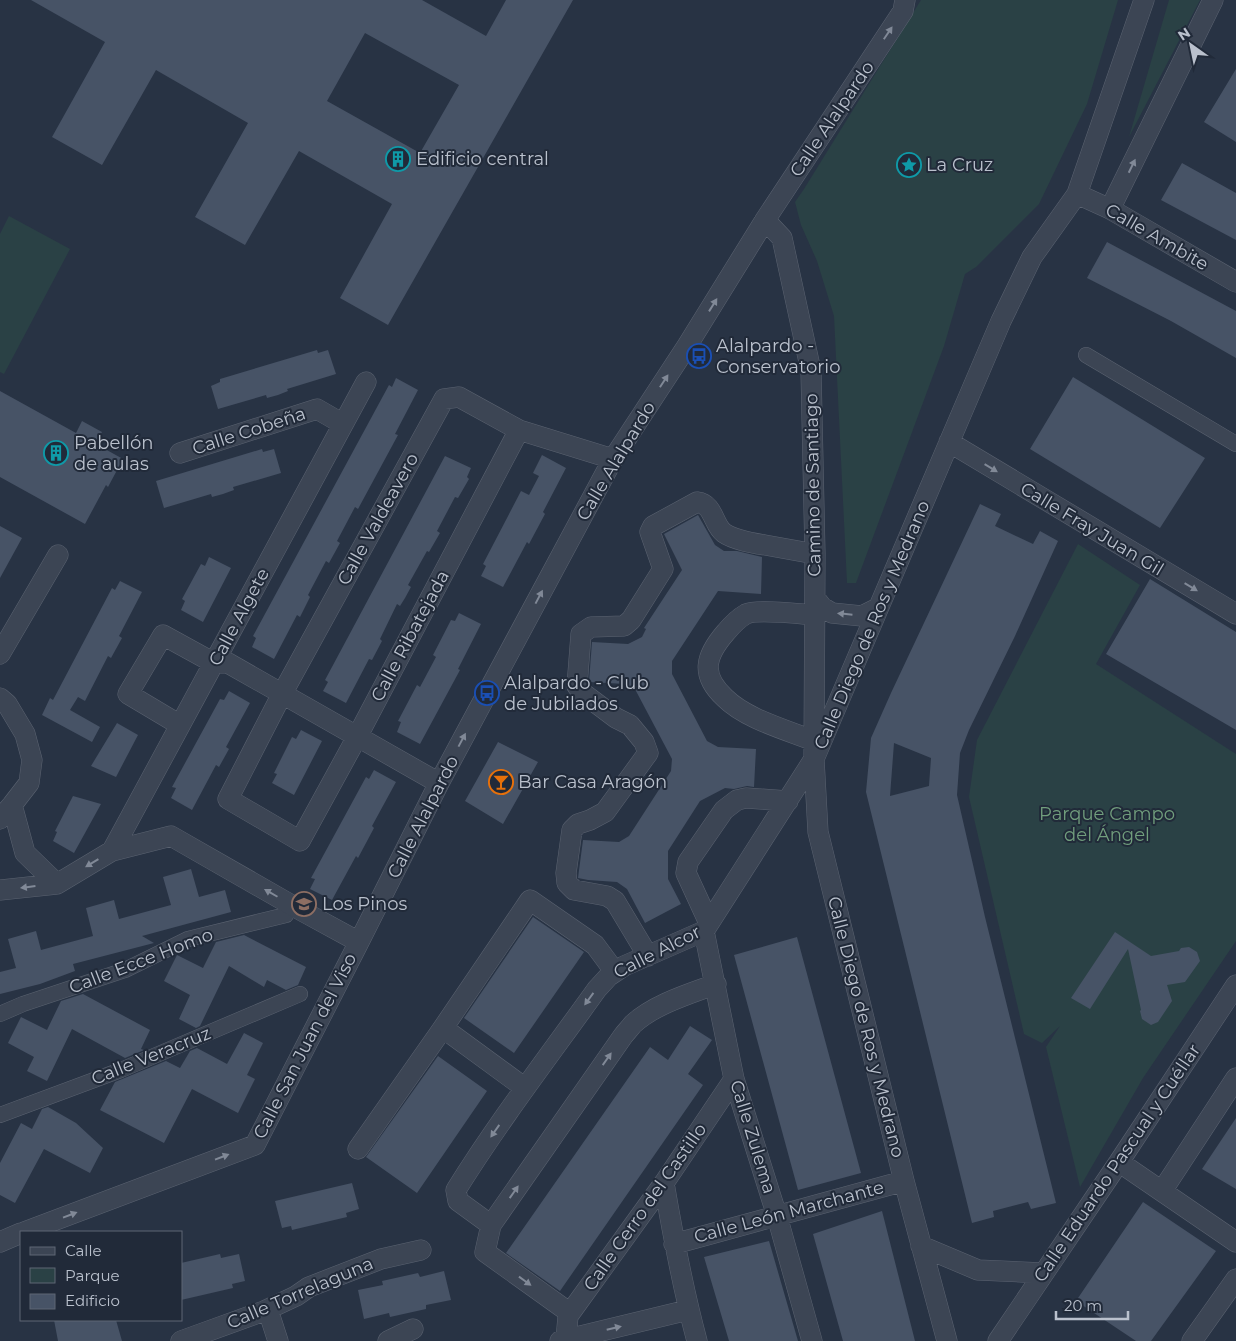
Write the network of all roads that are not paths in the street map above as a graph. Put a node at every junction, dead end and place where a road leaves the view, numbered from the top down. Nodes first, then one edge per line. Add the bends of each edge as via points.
1 (905, 0) edge
2 (1144, 0) edge
3 (1213, 0) edge
4 (1077, 194) junction
5 (1110, 210) junction
6 (765, 220) junction
7 (1236, 282) edge
8 (1086, 355) dead end
9 (366, 382) dead end
10 (343, 424) junction
11 (520, 430) junction
12 (950, 442) junction
13 (1236, 444) edge
14 (180, 454) dead end
15 (613, 459) junction
16 (815, 554) junction
17 (58, 555) dead end
18 (815, 607) junction
19 (878, 608) junction
20 (1236, 614) edge
21 (0, 654) edge
22 (214, 663) junction
23 (282, 694) junction
24 (0, 698) edge
25 (180, 725) junction
26 (357, 737) junction
27 (814, 750) junction
28 (439, 783) junction
29 (788, 801) junction
30 (6, 812) edge
31 (300, 841) joint
32 (112, 851) junction
33 (57, 884) junction
34 (0, 890) edge
35 (286, 915) dead end
36 (707, 927) junction
37 (359, 942) junction
38 (648, 956) junction
39 (615, 972) junction
40 (716, 984) junction
41 (1236, 985) edge
42 (300, 994) dead end
43 (0, 1014) edge
44 (443, 1028) junction
45 (1236, 1078) edge
46 (734, 1079) junction
47 (525, 1088) junction
48 (0, 1115) edge
49 (358, 1149) dead end
50 (1119, 1162) junction
51 (904, 1181) junction
52 (664, 1183) junction
53 (1162, 1191) junction
54 (777, 1216) junction
55 (491, 1225) junction
56 (28, 1231) edge
57 (20, 1234) edge
58 (0, 1242) edge
59 (1236, 1242) edge
60 (674, 1244) junction
61 (921, 1246) junction
62 (421, 1250) dead end
63 (1044, 1273) junction
64 (1236, 1280) edge
65 (268, 1310) junction
66 (688, 1310) junction
67 (570, 1313) junction
68 (413, 1329) dead end
69 (563, 1340) edge
70 (181, 1341) edge
71 (278, 1341) edge
72 (388, 1341) edge
73 (697, 1341) edge
74 (812, 1341) edge
75 (947, 1341) edge
76 (998, 1341) edge
77 (1192, 1341) edge

6 -> 1 street, Calle Alalpardo via 903,11
2 - 4 street, Calle Diego de Ros y Medrano
5 -> 3 street
4 - 5 street, Calle Ambite
4 - 12 street, Calle Diego de Ros y Medrano via 1032,257
5 - 7 street, Calle Ambite
15 -> 6 street, Calle Alalpardo
6 - 16 street, Camino de Santiago via 782,238 811,371
8 - 13 street
9 - 10 street, Calle Algete
10 - 14 street, Calle Cobeña via 317,409
10 - 22 street, Calle Algete
11 - 15 street, Calle Valdeavero
11 - 23 street, Calle Valdeavero via 459,398 444,399
11 - 26 street, Calle Ribatejada
12 - 19 street, Calle Diego de Ros y Medrano
12 -> 20 street, Calle Fray Juan Gil
28 -> 15 street, Calle Alalpardo
16 - 18 street, Camino de Santiago
16 - 38 street via 730,536 723,532 709,509 697,502 653,526 650,532 663,569 631,620 624,626 591,627 581,634 577,686 616,718 630,725 644,742 648,753 605,812 572,830 567,884 574,890 615,901
17 - 21 street
19 -> 18 street via 862,616 832,613 822,606
18 - 27 street, Camino de Santiago
18 - 27 street via 746,614 717,643 708,670 712,685 726,700
19 - 27 street, Calle Diego de Ros y Medrano
22 - 23 street via 228,662
22 - 25 street, Calle Algete
22 - 25 street via 163,635 128,694
23 - 26 street
23 - 31 street, Calle Valdeavero via 228,799
24 - 30 street via 25,734 32,760 29,783
25 - 32 street, Calle Algete
26 - 28 street
26 - 31 street, Calle Ribatejada
27 - 29 street, Calle Alcor
27 - 51 street, Calle Diego de Ros y Medrano via 818,832
28 - 37 street, Calle Alalpardo
29 - 36 street, Calle Alcor
29 - 36 street, Calle Zulema via 736,800 724,810 688,862 686,873
30 - 33 street via 25,853
32 -> 33 street
37 -> 32 street via 171,836
33 -> 34 street
35 - 43 street, Calle Ecce Homo via 188,939 125,970
36 - 38 street, Calle Alcor
36 - 40 street, Calle Zulema
56 -> 37 street, Calle San Juan del Viso via 255,1145
38 - 39 street, Calle Alcor
39 - 44 street via 595,945 530,900
39 -> 47 street, Calle Alcor via 596,989
40 - 46 street, Calle Zulema
55 -> 40 street via 633,1024 671,1000
41 - 50 street, Calle Eduardo Pascual y Cuéllar
42 - 48 street, Calle Veracruz via 121,1070
44 - 47 street
44 - 49 street
45 - 53 street
46 - 52 street, Calle Cerro del Castillo
46 - 54 street, Calle Zulema
47 -> 55 street, Calle Alcor via 456,1190 458,1201
50 - 53 street
50 - 63 street, Calle Eduardo Pascual y Cuéllar
51 - 54 street, Calle León Marchante
51 - 61 street, Calle Diego de Ros y Medrano
52 - 60 street
52 - 67 street, Calle Cerro del Castillo
53 - 59 street
54 - 60 street, Calle León Marchante
54 - 74 street, Calle Zulema
55 -> 67 street via 485,1252
57 - 58 street, Calle San Juan del Viso
60 - 66 street
61 - 63 street via 978,1270
61 - 75 street, Calle Diego de Ros y Medrano
62 - 65 street, Calle Torrelaguna via 381,1259 309,1287
63 - 76 street, Calle Eduardo Pascual y Cuéllar
64 - 77 street
65 - 70 street, Calle Torrelaguna
65 - 71 street
69 -> 66 street, Calle Cerro del Castillo
66 - 73 street
67 - 69 street, Calle Cerro del Castillo
68 - 72 street

